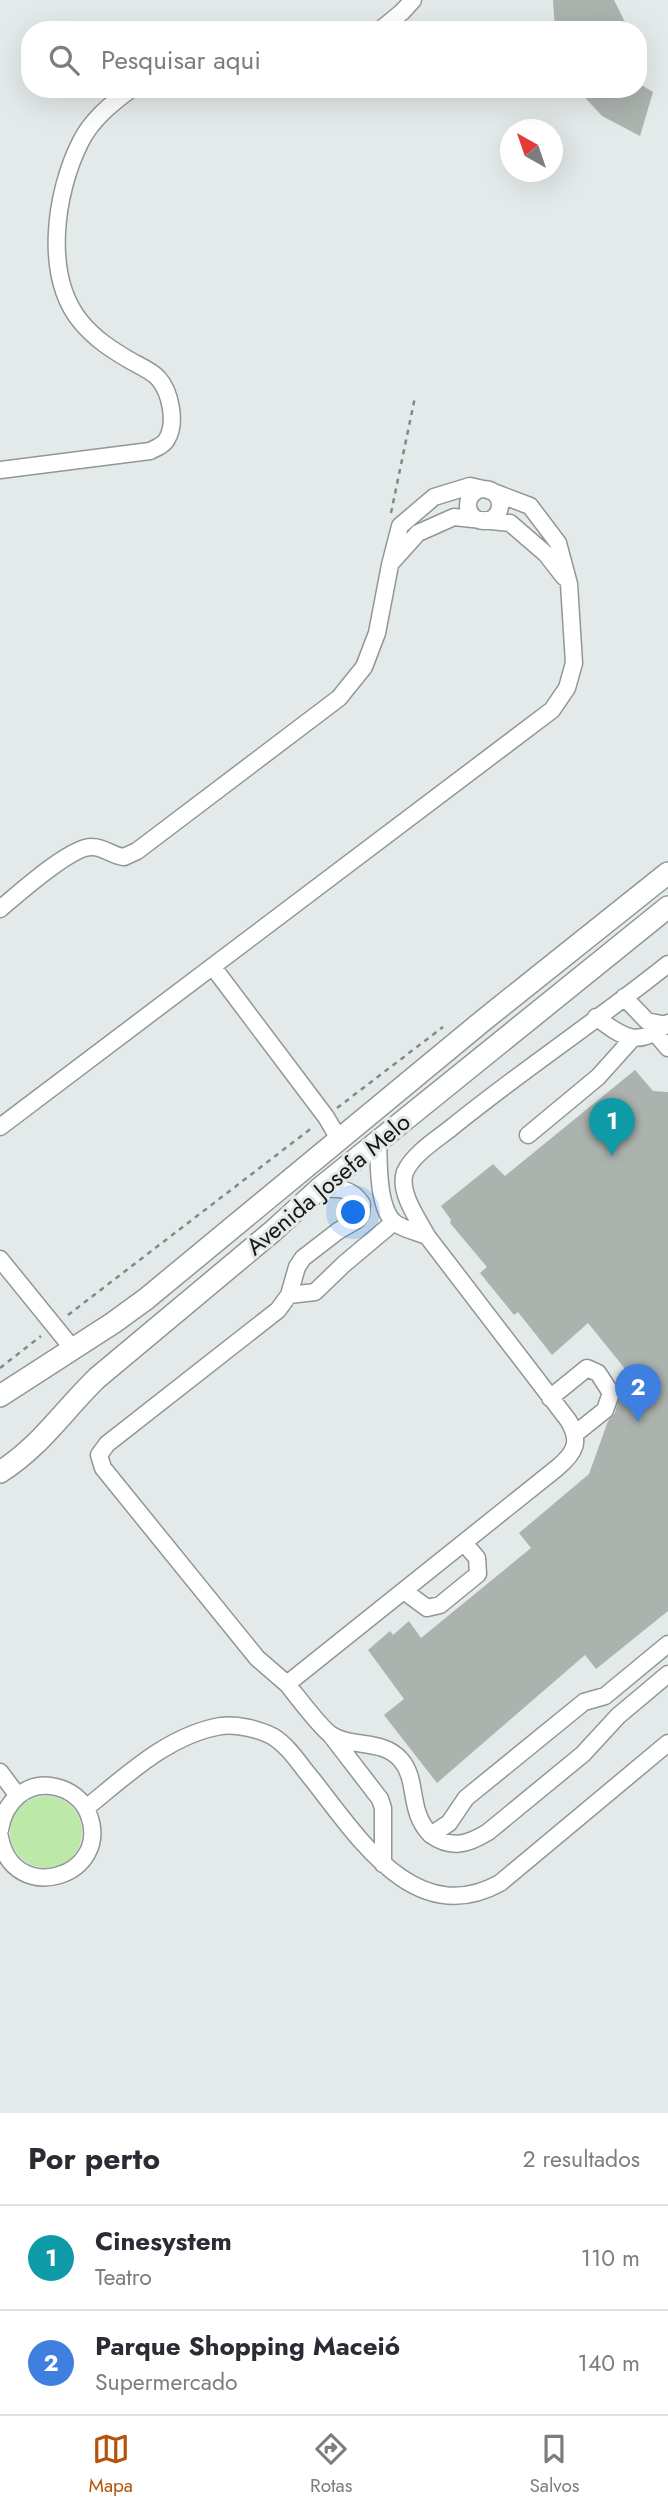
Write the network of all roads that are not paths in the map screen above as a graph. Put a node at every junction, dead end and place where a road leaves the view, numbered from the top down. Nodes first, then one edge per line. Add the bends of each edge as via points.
1 (407, 6) edge
2 (390, 21) edge
3 (119, 98) edge
4 (0, 470) edge
5 (488, 490) junction
6 (484, 521) junction
7 (390, 565) junction
8 (569, 584) junction
9 (668, 873) edge
10 (668, 907) edge
11 (0, 909) edge
12 (668, 964) edge
13 (213, 967) junction
14 (624, 997) junction
15 (596, 1017) junction
16 (663, 1027) edge
17 (632, 1038) junction
18 (668, 1048) edge
19 (0, 1127) edge
20 (528, 1135) dead end
21 (340, 1139) junction
22 (378, 1141) junction
23 (319, 1189) junction
24 (394, 1222) junction
25 (427, 1236) junction
26 (0, 1259) edge
27 (289, 1295) junction
28 (73, 1349) junction
29 (0, 1398) edge
30 (550, 1398) junction
31 (575, 1434) junction
32 (3, 1468) edge
33 (464, 1543) junction
34 (404, 1591) junction
35 (668, 1644) edge
36 (668, 1674) edge
37 (287, 1684) junction
38 (605, 1696) junction
39 (602, 1733) junction
40 (330, 1734) junction
41 (668, 1744) edge
42 (0, 1772) edge
43 (18, 1796) junction
44 (86, 1808) junction
45 (0, 1830) edge
46 (431, 1835) junction
47 (0, 1837) edge
48 (4, 1864) edge
49 (383, 1864) junction

1 - 2 street
3 - 4 street via 104,109 80,142 65,182 59,276 66,300 91,334 158,377 170,403 170,432 167,440 150,451
5 - 6 street via 500,505 497,514
5 - 6 street via 473,493 468,503 474,517
5 - 7 street via 470,486 434,497 400,526
5 - 8 street via 530,506 558,543
6 - 7 street via 454,517 418,533
6 - 8 street via 510,523 546,554
7 - 11 street via 377,633 363,667 339,698 137,851 124,858 91,847 77,851
8 - 13 street via 574,663 567,688 552,710
9 - 21 main road, Avenida Josefa Melo
10 - 22 main road, Avenida Josefa Melo
12 - 14 street
13 - 19 street
13 - 21 street
14 - 15 street
14 - 16 street via 647,1021
15 - 17 street
15 - 25 street via 415,1158 404,1183
16 - 17 street via 643,1038
16 - 18 street
17 - 20 street via 598,1077
21 - 28 main road, Avenida Josefa Melo via 146,1299
22 - 23 main road, Avenida Josefa Melo
22 - 24 street via 381,1192
23 - 27 street via 347,1189 362,1204 360,1214 303,1258
23 - 32 main road, Avenida Josefa Melo via 97,1378 22,1459
24 - 25 street
24 - 27 street via 315,1292
25 - 30 street
26 - 28 street
27 - 37 street via 278,1310 107,1444 99,1455 103,1468 257,1658
28 - 29 main road, Avenida Josefa Melo
30 - 31 street
30 - 31 street via 587,1368 598,1373 611,1393 606,1410
31 - 33 street via 576,1444 565,1461
33 - 34 street
33 - 34 street via 477,1558 478,1574 459,1590 428,1608
34 - 37 street
35 - 38 street
36 - 39 street
37 - 40 street
38 - 39 street
38 - 46 street via 584,1702 466,1798 449,1823
39 - 46 street via 583,1754 477,1839 456,1845
40 - 46 street via 373,1744 401,1760 416,1813
40 - 49 street via 380,1799
41 - 49 street via 500,1884 482,1893 467,1897 430,1893
42 - 43 street
43 - 44 street via 35,1787 55,1787 73,1794
43 - 45 street via 8,1806
44 - 48 street via 91,1821 89,1849 72,1871 59,1877 38,1877
44 - 49 street via 149,1756 202,1730 224,1726 254,1729 288,1749
47 - 48 street

